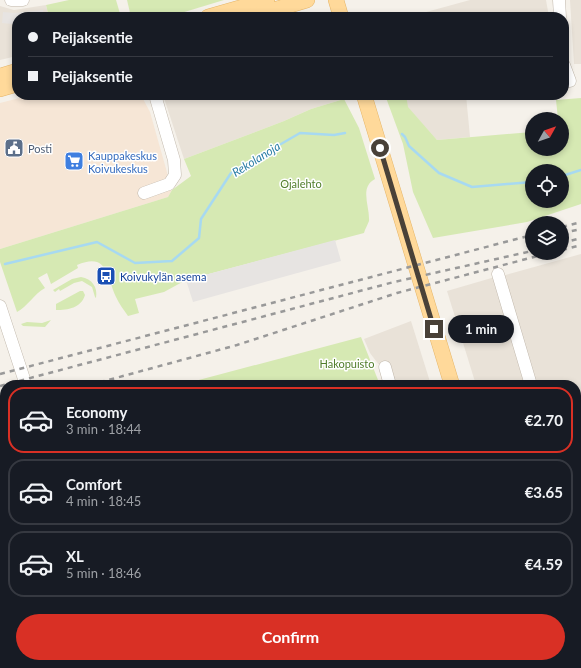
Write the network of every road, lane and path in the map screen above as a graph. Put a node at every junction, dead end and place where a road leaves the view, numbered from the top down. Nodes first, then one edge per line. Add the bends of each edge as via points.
1 (11, 0) edge
2 (23, 0) edge
3 (267, 0) edge
4 (307, 0) edge
5 (336, 0) edge
6 (558, 0) edge
7 (225, 12) edge
8 (267, 12) edge
9 (340, 12) edge
10 (559, 12) edge
11 (12, 72) edge
12 (0, 76) edge
13 (12, 85) edge
14 (0, 89) edge
15 (156, 100) edge
16 (366, 100) edge
17 (144, 193) dead end
18 (498, 274) dead end
19 (0, 306) edge
20 (384, 367) dead end
21 (24, 380) edge
22 (388, 380) edge
23 (450, 380) edge
24 (530, 380) edge

1 - 2 street
3 - 7 main road
4 - 8 main road
5 - 9 main road
6 - 10 street
11 - 12 main road
13 - 14 main road
15 - 17 street via 174,160 175,175 170,184
16 - 23 main road
18 - 24 street
19 - 21 street
20 - 22 street

